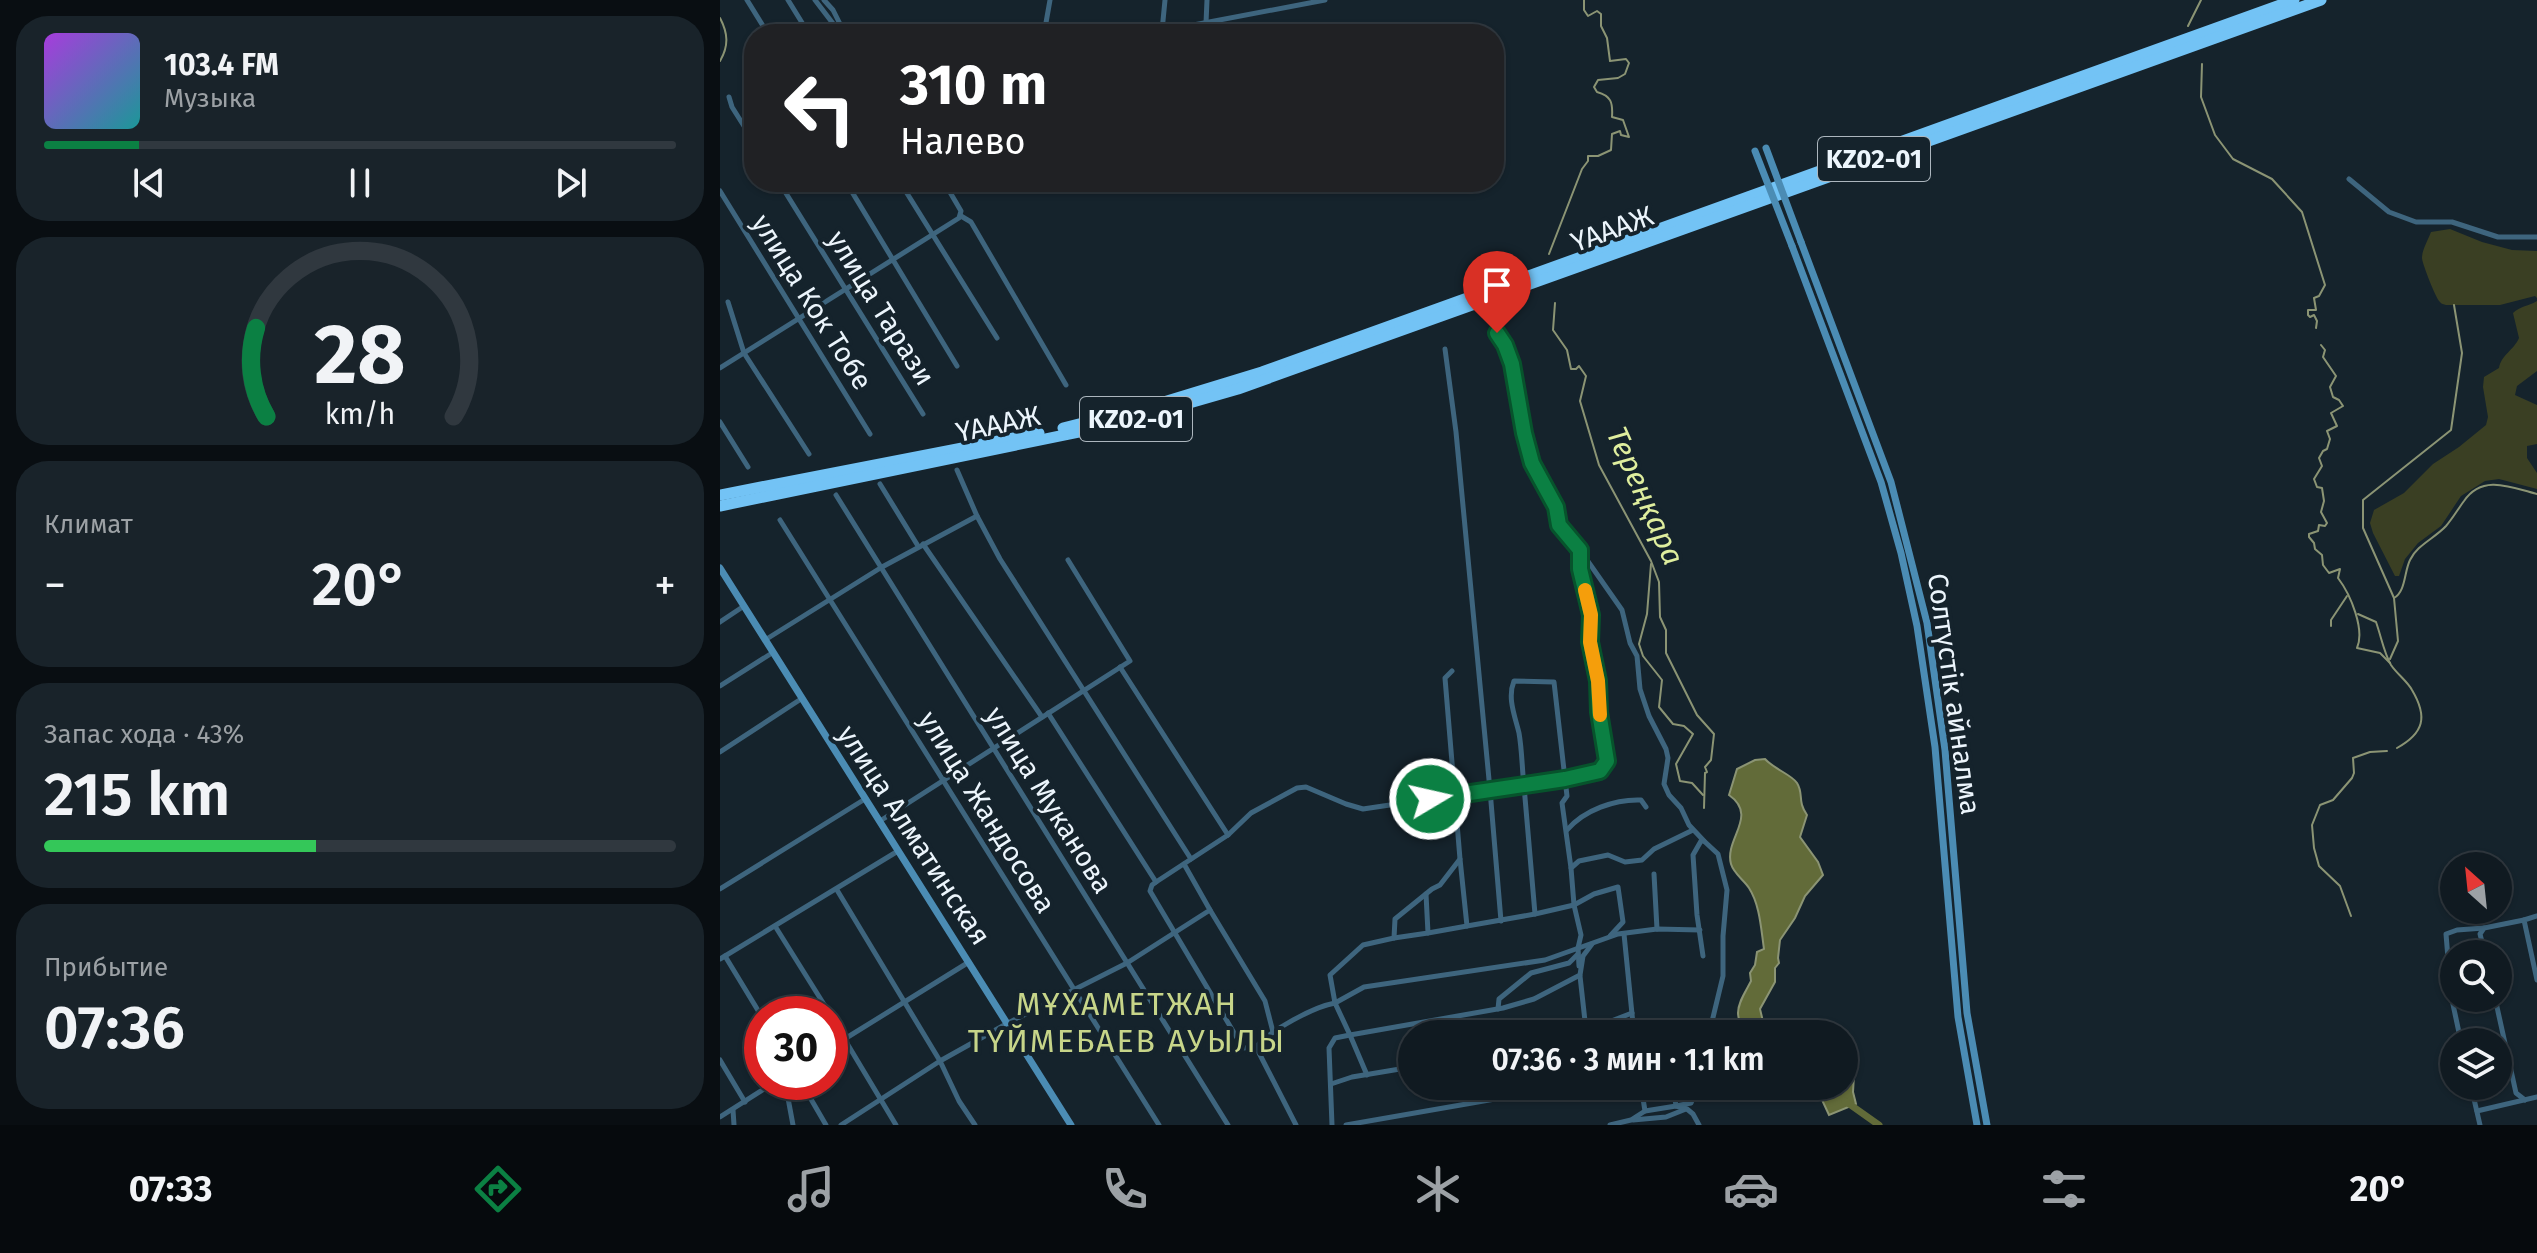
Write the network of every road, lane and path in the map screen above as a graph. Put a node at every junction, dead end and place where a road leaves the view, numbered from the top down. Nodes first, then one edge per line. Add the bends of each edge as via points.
1 (747, 0) edge
2 (788, 0) edge
3 (815, 0) edge
4 (824, 0) edge
5 (833, 0) edge
6 (1050, 0) edge
7 (1165, 0) edge
8 (1207, 0) edge
9 (1325, 0) edge
10 (2294, 0) edge
11 (2321, 0) edge
12 (833, 10) junction
13 (1206, 23) junction
14 (762, 24) edge
15 (803, 24) edge
16 (835, 24) edge
17 (839, 24) edge
18 (1046, 24) edge
19 (1163, 24) edge
20 (1200, 24) edge
21 (2200, 39) junction
22 (729, 97) dead end
23 (744, 126) edge
24 (1766, 148) dead end
25 (1755, 151) dead end
26 (2349, 179) dead end
27 (720, 191) edge
28 (785, 192) edge
29 (852, 192) edge
30 (906, 192) edge
31 (950, 192) edge
32 (961, 216) junction
33 (933, 235) junction
34 (2537, 237) edge
35 (1806, 253) junction
36 (1796, 257) junction
37 (894, 260) junction
38 (1536, 277) junction
39 (847, 289) junction
40 (728, 302) dead end
41 (799, 318) junction
42 (1497, 333) dead end
43 (997, 338) dead end
44 (1445, 349) dead end
45 (744, 353) junction
46 (957, 366) dead end
47 (720, 368) edge
48 (1066, 385) dead end
49 (923, 414) dead end
50 (720, 422) edge
51 (870, 434) dead end
52 (809, 454) dead end
53 (748, 467) dead end
54 (957, 470) dead end
55 (880, 484) dead end
56 (720, 495) edge
57 (836, 495) dead end
58 (720, 506) edge
59 (977, 516) junction
60 (780, 520) dead end
61 (921, 545) junction
62 (1580, 550) junction
63 (1068, 560) dead end
64 (882, 567) junction
65 (720, 568) edge
66 (829, 599) junction
67 (744, 606) junction
68 (720, 622) edge
69 (765, 640) junction
70 (772, 653) junction
71 (1120, 667) junction
72 (1452, 671) dead end
73 (720, 686) edge
74 (1084, 689) junction
75 (801, 699) junction
76 (1045, 715) junction
77 (994, 749) junction
78 (720, 752) edge
79 (1565, 779) junction
80 (943, 780) junction
81 (1524, 786) junction
82 (1490, 790) junction
83 (1455, 795) junction
84 (865, 799) junction
85 (1646, 807) dead end
86 (879, 822) junction
87 (1566, 830) junction
88 (1693, 830) junction
89 (1228, 835) junction
90 (1704, 841) junction
91 (898, 851) junction
92 (1191, 859) junction
93 (1460, 859) junction
94 (1184, 864) junction
95 (1571, 868) junction
96 (1654, 874) dead end
97 (1156, 882) junction
98 (720, 889) edge
99 (837, 890) junction
100 (1426, 894) junction
101 (1574, 905) junction
102 (1210, 910) junction
103 (1535, 914) junction
104 (2537, 916) edge
105 (2524, 920) junction
106 (1501, 921) junction
107 (775, 926) junction
108 (1467, 926) junction
109 (2484, 928) junction
110 (1657, 929) junction
111 (1700, 930) junction
112 (1175, 932) junction
113 (1428, 933) junction
114 (1624, 934) junction
115 (1394, 938) junction
116 (1606, 939) junction
117 (2482, 940) edge
118 (1593, 943) junction
119 (1578, 952) junction
120 (1703, 956) dead end
121 (723, 958) edge
122 (969, 961) junction
123 (1127, 963) junction
124 (1580, 975) junction
125 (2537, 980) edge
126 (1075, 991) junction
127 (748, 996) edge
128 (819, 996) edge
129 (904, 1001) junction
130 (1335, 1003) junction
131 (1498, 1009) junction
132 (2498, 1012) edge
133 (1632, 1013) junction
134 (1585, 1020) edge
135 (1613, 1020) edge
136 (1633, 1020) edge
137 (1712, 1020) edge
138 (1008, 1023) junction
139 (2458, 1028) edge
140 (1273, 1033) junction
141 (1350, 1035) junction
142 (848, 1037) edge
143 (848, 1044) edge
144 (1256, 1047) junction
145 (720, 1060) edge
146 (940, 1061) junction
147 (1398, 1069) edge
148 (1367, 1075) junction
149 (1331, 1084) junction
150 (2537, 1097) edge
151 (881, 1099) junction
152 (748, 1100) edge
153 (788, 1100) edge
154 (811, 1100) edge
155 (1488, 1100) edge
156 (1643, 1100) edge
157 (1675, 1100) edge
158 (1692, 1100) edge
159 (2474, 1100) edge
160 (2525, 1100) junction
161 (745, 1102) junction
162 (1676, 1106) junction
163 (1687, 1109) junction
164 (733, 1110) junction
165 (1645, 1111) junction
166 (2477, 1111) junction
167 (720, 1117) edge
168 (1631, 1120) junction
169 (734, 1125) edge
170 (793, 1125) edge
171 (826, 1125) edge
172 (841, 1125) edge
173 (896, 1125) edge
174 (975, 1125) edge
175 (1071, 1125) edge
176 (1159, 1125) edge
177 (1228, 1125) edge
178 (1296, 1125) edge
179 (1332, 1125) edge
180 (1346, 1125) edge
181 (1610, 1125) edge
182 (1699, 1125) edge
183 (1977, 1125) edge
184 (1987, 1125) edge
185 (2480, 1125) edge

1 - 14 street
2 - 15 street
3 - 16 street
4 - 12 street
5 - 12 street
6 - 18 street
7 - 19 street
8 - 13 street
9 - 13 street
10 - 21 highway, ҮАААЖ / KZ02-01
11 - 21 highway, ҮАААЖ / KZ02-01
12 - 17 street
13 - 20 street
21 - 38 highway, ҮАААЖ / KZ02-01
22 - 23 street
24 - 35 street, Солтүстік айналма, bridge
25 - 36 street, Солтүстік айналма, bridge
26 - 34 street via 2389,212 2416,222 2452,222 2498,237
27 - 41 street, улица Кок Тобе
28 - 39 street, улица Тарази
29 - 37 street
30 - 33 street
31 - 32 street
32 - 33 street
32 - 48 street via 971,222
33 - 37 street
33 - 43 street
35 - 36 street
35 - 184 street, Солтүстік айналма via 1891,482 1927,623 1945,750 1967,1013
36 - 183 street, Солтүстік айналма via 1881,482 1917,626 1935,747 1958,1017
37 - 39 street
37 - 46 street
38 - 56 highway, ҮАААЖ / KZ02-01 via 1154,405 1055,430
38 - 58 highway, ҮАААЖ / KZ02-01 via 1302,367 1152,415
39 - 41 street
39 - 49 street, улица Тарази
40 - 45 street
41 - 45 street
41 - 51 street, улица Кок Тобе
42 - 62 street via 1512,364 1532,463 1556,507 1559,525
44 - 82 street
45 - 47 street
45 - 52 street
50 - 53 street
54 - 59 street
55 - 61 street
57 - 64 street, улица Муканова
59 - 61 street
59 - 74 street
60 - 66 street, улица Жандосова
61 - 64 street
61 - 76 street
62 - 79 street via 1607,761 1600,771
62 - 88 street via 1622,610 1637,656 1640,689 1666,749 1664,784
63 - 71 street via 1130,661
64 - 66 street
64 - 77 street, улица Муканова
65 - 67 street, улица Алматинская
66 - 69 street
66 - 80 street, улица Жандосова
67 - 68 street
67 - 69 street, улица Алматинская
69 - 70 street, улица Алматинская
70 - 73 street
70 - 75 street, улица Алматинская
71 - 74 street
71 - 89 street
72 - 83 street via 1445,678
74 - 76 street
74 - 92 street
75 - 78 street
75 - 84 street, улица Алматинская
76 - 77 street
76 - 97 street
77 - 80 street
77 - 123 street, улица Муканова
79 - 81 street
79 - 81 street via 1554,682 1514,681 1513,715
79 - 87 street
80 - 86 street
80 - 126 street, улица Жандосова
81 - 82 street
81 - 103 street
82 - 83 street
82 - 106 street
83 - 89 street via 1363,809 1297,788 1251,813
83 - 93 street
84 - 86 street, улица Алматинская
84 - 98 street
85 - 87 street via 1641,800 1625,800 1578,816
86 - 91 street, улица Алматинская
87 - 95 street
88 - 90 street
88 - 95 street via 1642,860 1625,862 1608,855
89 - 92 street
90 - 111 street via 1693,855
90 - 137 street via 1718,854 1727,890 1723,976
91 - 99 street
91 - 122 street, улица Алматинская
92 - 94 street
93 - 100 street
93 - 108 street
94 - 97 street
94 - 102 street
95 - 101 street
96 - 110 street
97 - 112 street via 1150,891
99 - 107 street
99 - 129 street
100 - 113 street
100 - 115 street via 1395,919
101 - 103 street
101 - 116 street via 1618,887 1623,922
101 - 119 street via 1581,935
102 - 112 street
102 - 140 street via 1265,1001
103 - 106 street
104 - 105 street
105 - 109 street
105 - 125 street
106 - 108 street
107 - 121 street
107 - 128 street
108 - 113 street
109 - 117 street
109 - 139 street via 2446,934
110 - 111 street
110 - 114 street
111 - 120 street
112 - 123 street
112 - 144 street via 1243,1048
113 - 115 street
114 - 116 street
114 - 133 street
115 - 130 street via 1363,945 1330,975
116 - 118 street
118 - 119 street
118 - 124 street via 1583,956
119 - 124 street
119 - 130 street via 1364,987
119 - 131 street via 1569,963 1531,973 1499,999
121 - 127 street
122 - 129 street
122 - 138 street, улица Алматинская
123 - 126 street
123 - 177 street, улица Муканова
124 - 131 street via 1534,999
124 - 134 street
126 - 138 street
126 - 176 street, улица Жандосова
129 - 142 street
129 - 146 street
130 - 140 street
130 - 141 street
131 - 141 street
132 - 160 street via 2516,1093
133 - 135 street
133 - 136 street
138 - 146 street
138 - 175 street, улица Алматинская
140 - 144 street
141 - 148 street
141 - 149 street via 1335,1038 1329,1048
143 - 151 street
144 - 178 street
145 - 161 street
146 - 151 street
146 - 174 street
147 - 148 street
148 - 149 street
149 - 179 street
150 - 160 street
151 - 172 street
151 - 173 street
152 - 161 street
153 - 170 street
154 - 171 street
155 - 180 street
156 - 165 street
157 - 162 street
158 - 162 street
159 - 166 street
160 - 166 street
161 - 164 street
162 - 163 street
162 - 165 street
163 - 168 street
163 - 182 street
164 - 167 street
164 - 169 street
165 - 168 street
166 - 185 street
168 - 181 street

